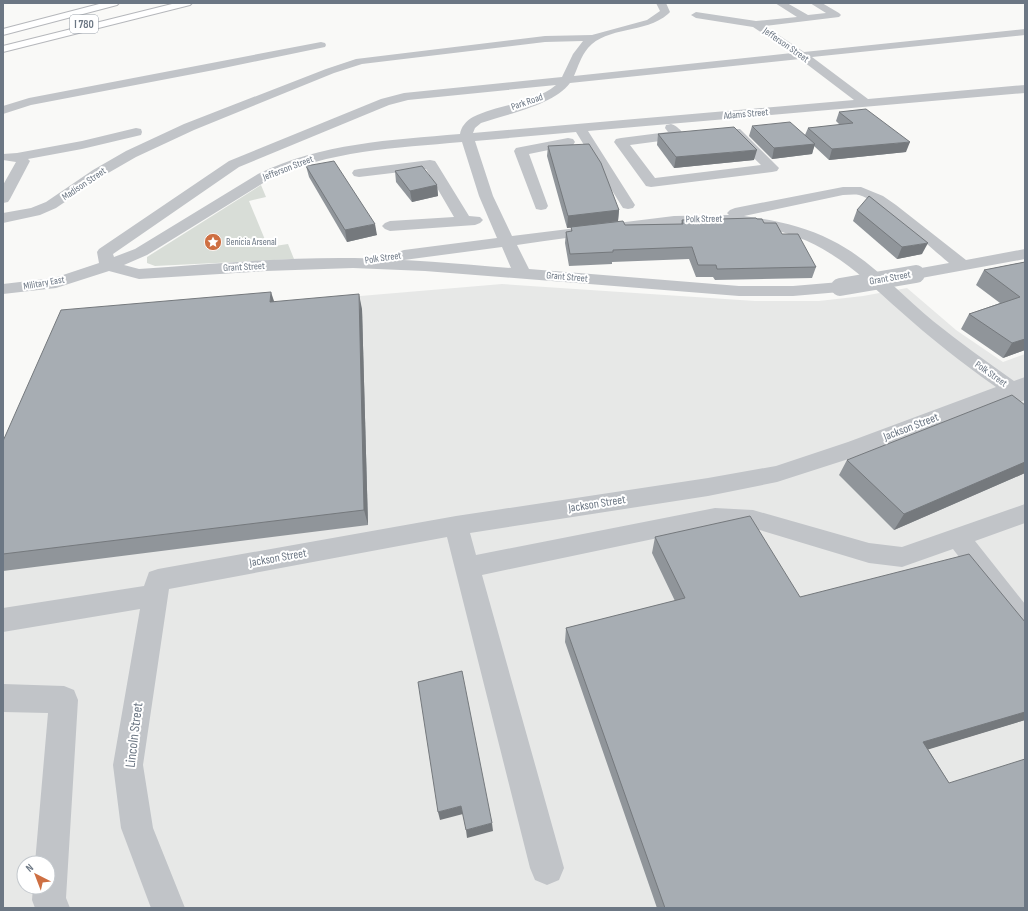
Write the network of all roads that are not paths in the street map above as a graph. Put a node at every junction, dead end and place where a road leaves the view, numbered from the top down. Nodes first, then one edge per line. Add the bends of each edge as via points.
1 (114, 3) edge
2 (164, 3) edge
3 (187, 3) edge
4 (660, 3) edge
5 (780, 3) edge
6 (815, 3) edge
7 (696, 15) dead end
8 (806, 18) junction
9 (756, 24) junction
10 (3, 32) edge
11 (1025, 32) edge
12 (594, 38) junction
13 (3, 45) edge
14 (321, 45) dead end
15 (3, 49) edge
16 (802, 56) junction
17 (565, 80) junction
18 (1025, 89) edge
19 (4, 106) edge
20 (861, 108) junction
21 (796, 117) dead end
22 (665, 121) junction
23 (725, 131) edge
24 (136, 132) dead end
25 (583, 134) junction
26 (693, 134) edge
27 (678, 135) junction
28 (467, 138) junction
29 (10, 157) edge
30 (359, 173) dead end
31 (3, 199) edge
32 (628, 205) dead end
33 (541, 206) dead end
34 (3, 218) edge
35 (723, 218) junction
36 (496, 219) junction
37 (464, 221) junction
38 (390, 226) dead end
39 (506, 241) junction
40 (1025, 254) edge
41 (353, 262) junction
42 (962, 265) junction
43 (108, 266) junction
44 (522, 274) junction
45 (3, 289) edge
46 (1021, 390) edge
47 (1025, 513) edge
48 (456, 526) junction
49 (958, 536) junction
50 (466, 568) junction
51 (156, 588) junction
52 (3, 620) edge
53 (1025, 624) edge
54 (3, 698) edge
55 (547, 868) dead end
56 (53, 908) edge
57 (168, 908) edge

1 - 10 highway, I 780
2 - 13 highway, I 780
3 - 15 highway
4 - 12 street, Park Road via 665,12 660,18
5 - 8 street
6 - 8 street via 836,15
7 - 9 street, Jefferson Street
8 - 9 street
9 - 16 street, Jefferson Street
11 - 16 street
12 - 17 street, Park Road via 583,45
12 - 34 street, Madison Street via 545,39 360,61 189,127 131,154 98,173 52,206
14 - 19 street
16 - 17 street
16 - 20 street, Jefferson Street
17 - 28 street, Park Road via 559,89 550,94 477,120 469,125
17 - 43 street via 408,96 385,102 234,164 105,252
18 - 20 street, Adams Street
20 - 21 street
20 - 22 street, Adams Street
22 - 25 street, Adams Street
22 - 27 street
23 - 27 street via 732,130 772,168 651,183 621,142
24 - 29 street via 82,145
25 - 28 street, Adams Street
25 - 32 street
25 - 33 street via 520,151
26 - 27 street
28 - 36 street
28 - 43 street, Jefferson Street via 344,150 311,158 263,177 141,252
29 - 31 street via 23,161
30 - 37 street via 430,164
35 - 39 street, Polk Street via 685,219
35 - 42 street via 737,212 843,191 861,191 891,208
35 - 46 street, Polk Street via 791,229 826,243 853,261 954,348
36 - 37 street
36 - 39 street
37 - 38 street
39 - 41 street, Polk Street
39 - 44 street
40 - 42 street, Grant Street
41 - 43 street, Grant Street via 139,274
41 - 44 street, Grant Street
42 - 44 street, Grant Street, bridge via 840,287 794,292 740,291
43 - 45 street, Military East via 56,283
46 - 48 street, Jackson Street via 777,474
47 - 49 street
48 - 50 street
48 - 51 street, Jackson Street
49 - 50 street via 902,556 869,553 753,519 715,517
49 - 53 street
50 - 55 street
51 - 52 street, Jackson Street
51 - 57 street, Lincoln Street via 128,765 137,828
54 - 56 street via 64,700 49,900

